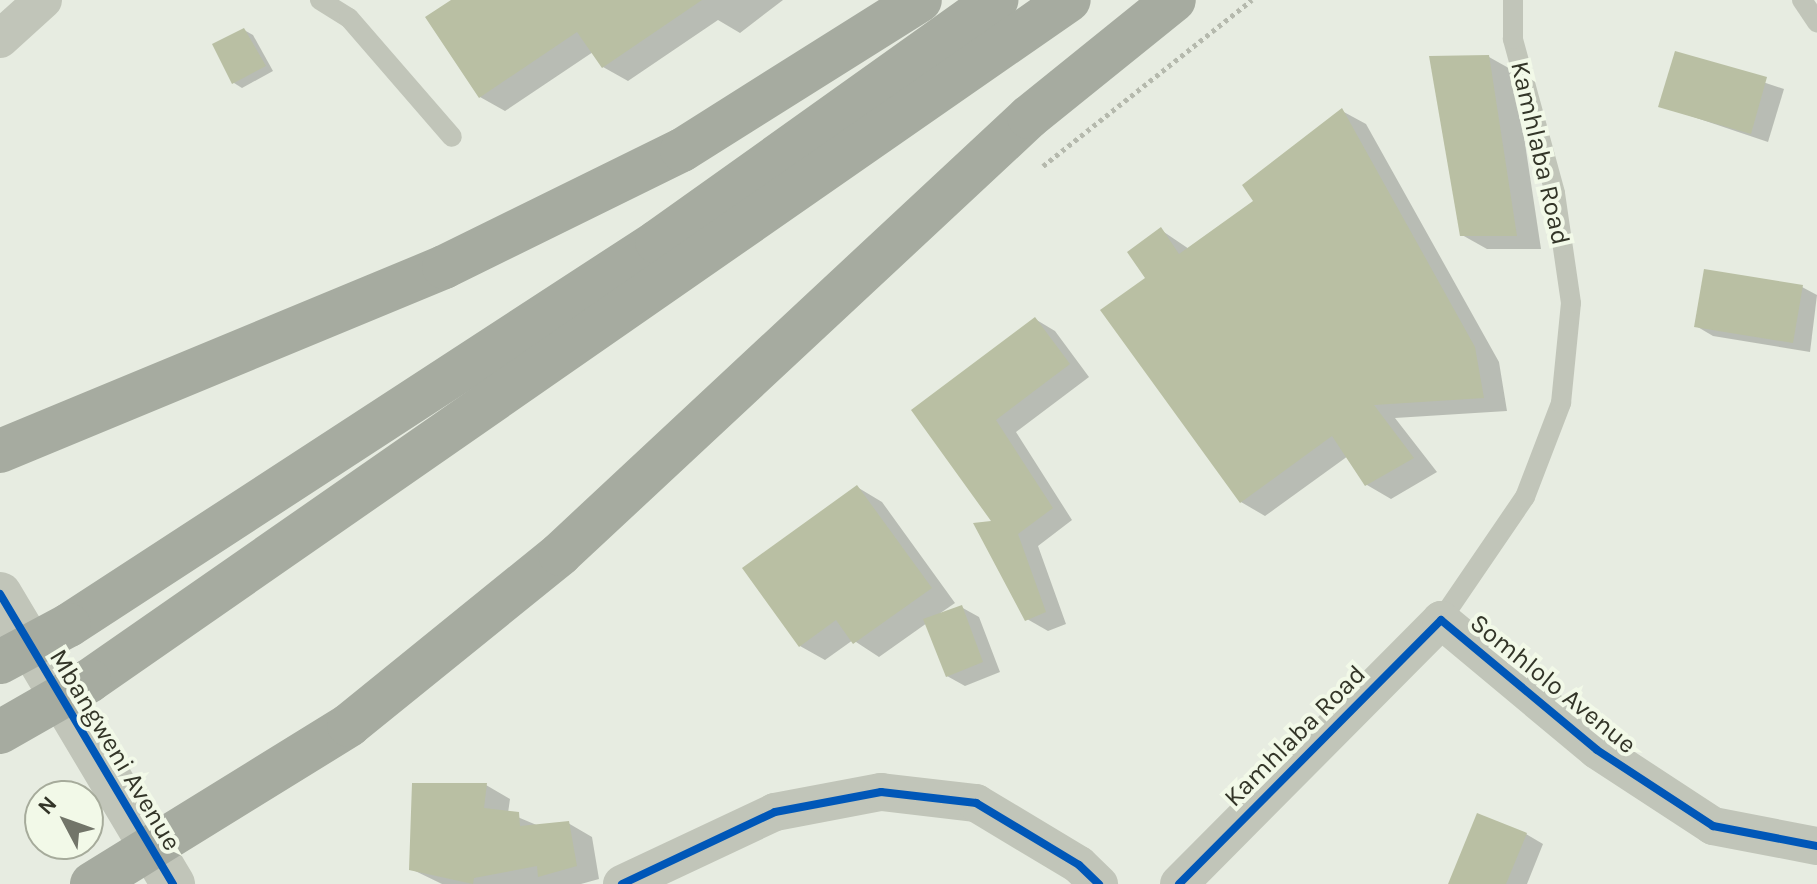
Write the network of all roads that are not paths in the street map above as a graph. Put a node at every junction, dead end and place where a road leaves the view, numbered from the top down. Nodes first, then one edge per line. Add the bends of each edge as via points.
1 (320, 0) edge
2 (920, 0) edge
3 (996, 0) edge
4 (1069, 0) edge
5 (1174, 0) edge
6 (1513, 0) edge
7 (1802, 0) edge
8 (23, 12) edge
9 (1817, 22) edge
10 (0, 39) edge
11 (452, 137) dead end
12 (0, 451) edge
13 (0, 594) edge
14 (1441, 620) junction
15 (0, 662) edge
16 (0, 732) edge
17 (147, 845) junction
18 (1817, 846) edge
19 (92, 884) edge
20 (173, 884) edge
21 (622, 884) edge
22 (1099, 884) edge
23 (1179, 884) edge

1 - 11 lane via 349,18
2 - 12 highway via 682,150 472,254
3 - 15 highway, bridge via 657,242 69,625
4 - 16 highway, bridge via 89,681
5 - 17 highway via 1029,117 560,554 349,725
6 - 14 lane, Kamhlaba Road via 1513,39 1555,193 1571,303 1561,403 1525,497
7 - 9 lane
8 - 10 street
13 - 17 street, Mbangweni Avenue
14 - 18 street, Somhlolo Avenue via 1597,750 1713,826
14 - 23 street, Kamhlaba Road
17 - 19 highway
17 - 20 street, Mbangweni Avenue
21 - 22 street via 775,812 881,792 976,803 1079,865

